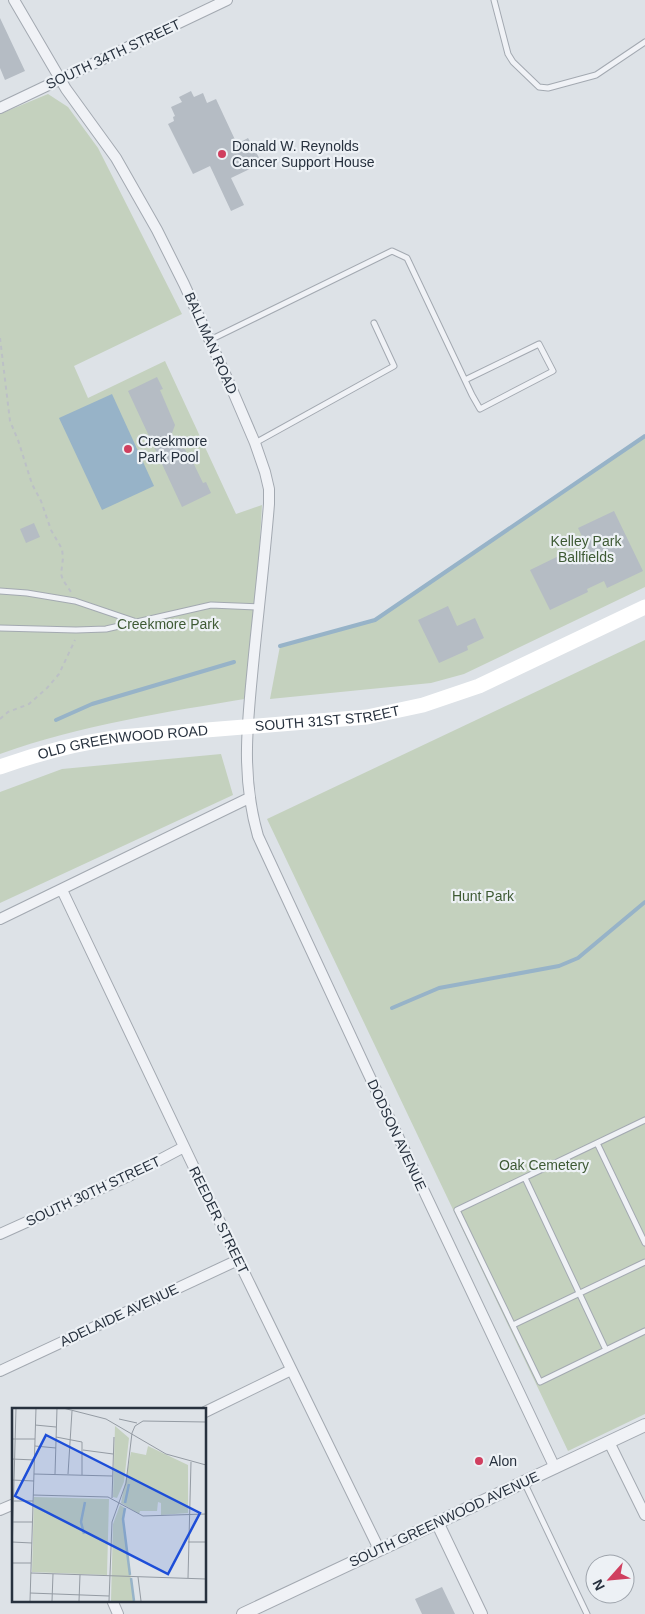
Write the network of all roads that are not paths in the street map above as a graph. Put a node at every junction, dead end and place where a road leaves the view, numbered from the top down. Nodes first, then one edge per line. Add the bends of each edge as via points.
1 (14, 0) edge
2 (227, 0) edge
3 (494, 0) edge
4 (645, 42) edge
5 (61, 79) junction
6 (0, 108) edge
7 (374, 323) dead end
8 (210, 340) junction
9 (465, 380) junction
10 (255, 443) junction
11 (0, 591) edge
12 (259, 607) junction
13 (645, 608) edge
14 (137, 622) junction
15 (0, 628) edge
16 (247, 727) junction
17 (0, 767) edge
18 (249, 798) junction
19 (62, 890) junction
20 (0, 919) edge
21 (645, 1120) edge
22 (597, 1143) junction
23 (184, 1147) junction
24 (524, 1178) junction
25 (0, 1234) edge
26 (645, 1243) edge
27 (238, 1260) junction
28 (645, 1262) edge
29 (579, 1293) junction
30 (513, 1325) junction
31 (645, 1331) edge
32 (606, 1350) junction
33 (291, 1370) junction
34 (0, 1371) edge
35 (206, 1412) edge
36 (645, 1426) edge
37 (609, 1442) junction
38 (555, 1468) junction
39 (524, 1482) junction
40 (12, 1505) edge
41 (0, 1510) edge
42 (645, 1515) edge
43 (437, 1522) junction
44 (379, 1549) junction
45 (113, 1602) edge
46 (262, 1610) edge
47 (118, 1614) edge
48 (243, 1614) edge
49 (480, 1614) edge
50 (587, 1614) edge

1 - 5 street, BALLMAN ROAD
2 - 5 street, SOUTH 34TH STREET
3 - 4 lane via 508,54 539,87 548,88 596,75
5 - 6 street, SOUTH 34TH STREET
5 - 8 street, BALLMAN ROAD via 136,192
7 - 10 lane via 394,366
8 - 9 lane via 392,251 408,258
8 - 10 street, BALLMAN ROAD
9 - 9 lane via 480,410 553,371 539,344
10 - 12 street, BALLMAN ROAD via 262,460 270,504
11 - 14 lane via 75,601
12 - 14 lane via 211,605
12 - 16 street, BALLMAN ROAD
13 - 16 main road, SOUTH 31ST STREET via 479,686 423,705 367,717
14 - 15 lane via 106,629
16 - 17 main road, OLD GREENWOOD ROAD via 89,741
16 - 18 street, SOUTH 31ST STREET
18 - 19 street
18 - 38 street, DODSON AVENUE via 264,851
19 - 20 street
19 - 23 street, REEDER STREET
21 - 22 lane
22 - 24 lane
22 - 26 lane
23 - 25 street, SOUTH 30TH STREET
23 - 27 street, REEDER STREET
24 - 29 lane
24 - 30 lane via 457,1210
27 - 33 street, REEDER STREET
27 - 34 street, ADELAIDE AVENUE
28 - 29 lane
29 - 30 lane
29 - 32 lane
30 - 32 lane via 540,1382
31 - 32 lane
33 - 35 street
33 - 44 street, REEDER STREET
36 - 37 street, SOUTH GREENWOOD AVENUE
37 - 38 street, SOUTH GREENWOOD AVENUE
37 - 42 street
38 - 39 street, SOUTH GREENWOOD AVENUE
39 - 43 street, SOUTH GREENWOOD AVENUE
39 - 50 lane
40 - 41 street
43 - 44 street, SOUTH GREENWOOD AVENUE
43 - 49 street
44 - 46 street, SOUTH GREENWOOD AVENUE
45 - 47 street
46 - 48 street, SOUTH GREENWOOD AVENUE

